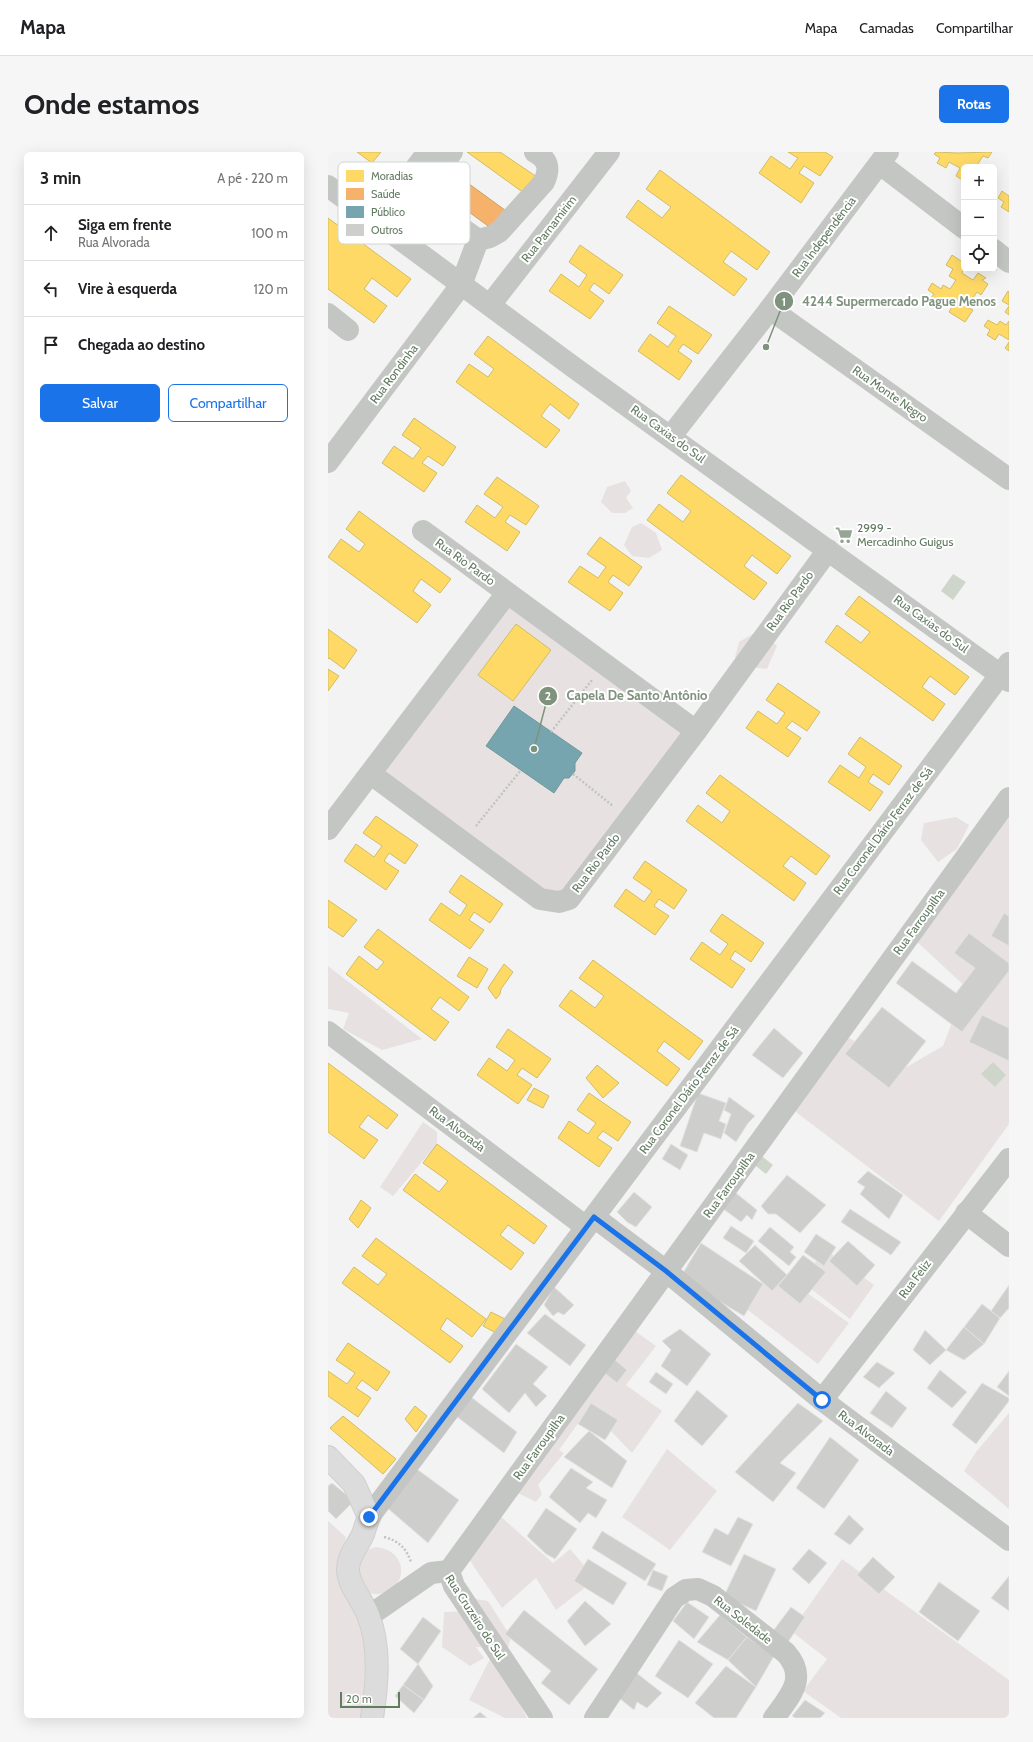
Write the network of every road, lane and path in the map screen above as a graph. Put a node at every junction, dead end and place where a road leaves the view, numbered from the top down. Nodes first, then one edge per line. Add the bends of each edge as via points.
1 (428, 152) edge
2 (452, 152) edge
3 (535, 152) edge
4 (609, 152) edge
5 (884, 158) edge
6 (420, 162) edge
7 (445, 162) edge
8 (328, 186) edge
9 (338, 193) edge
10 (961, 225) edge
11 (470, 234) edge
12 (478, 240) junction
13 (406, 244) edge
14 (997, 252) edge
15 (1009, 262) edge
16 (461, 285) junction
17 (490, 305) junction
18 (770, 309) junction
19 (328, 314) edge
20 (348, 330) dead end
21 (671, 436) junction
22 (328, 462) edge
23 (1009, 479) edge
24 (423, 531) dead end
25 (828, 550) junction
26 (507, 593) junction
27 (605, 664) junction
28 (1006, 673) edge
29 (696, 731) junction
30 (551, 732) dead end
31 (521, 770) dead end
32 (371, 774) junction
33 (572, 774) dead end
34 (1009, 798) edge
35 (629, 820) junction
36 (328, 829) edge
37 (463, 843) junction
38 (328, 1032) edge
39 (1009, 1159) edge
40 (966, 1213) junction
41 (590, 1222) junction
42 (1009, 1246) edge
43 (666, 1271) junction
44 (822, 1400) junction
45 (328, 1457) edge
46 (366, 1525) junction
47 (1009, 1540) edge
48 (448, 1571) junction
49 (405, 1591) junction
50 (369, 1616) junction
51 (372, 1718) edge
52 (542, 1718) edge
53 (595, 1718) edge
54 (774, 1718) edge

1 - 6 street
2 - 7 street
3 - 12 street via 542,156 547,164 548,172 544,182 499,232
4 - 17 street, Rua Parnamirim
5 - 10 street
5 - 18 street, Rua Independência
8 - 9 street, Rua Caxias do Sul
11 - 12 street
12 - 16 street, Rua Rondinha
13 - 16 street, Rua Caxias do Sul
14 - 15 street
16 - 17 street, Rua Caxias do Sul
16 - 22 street, Rua Rondinha
17 - 21 street, Rua Caxias do Sul
18 - 21 street, Rua Independência
18 - 23 street, Rua Monte Negro
19 - 20 street
21 - 25 street, Rua Caxias do Sul
24 - 26 street, Rua Rio Pardo
25 - 28 street, Rua Caxias do Sul
25 - 29 street, Rua Rio Pardo
26 - 27 street, Rua Rio Pardo
26 - 32 street, Rua Rio Pardo
27 - 29 street, Rua Rio Pardo
27 - 30 path
28 - 41 street, Rua Coronel Dário Ferraz de Sá
29 - 35 street, Rua Rio Pardo
31 - 37 path
32 - 36 street, Rua Rio Pardo
32 - 37 street, Rua Rio Pardo
33 - 35 path
34 - 43 street, Rua Farroupilha
35 - 37 street, Rua Rio Pardo via 569,899 558,902 540,899
38 - 41 street, Rua Alvorada
39 - 40 street, Rua Feliz
40 - 42 street
40 - 44 street, Rua Feliz
41 - 43 street, Rua Alvorada
41 - 46 street, Rua Coronel Dário Ferraz de Sá
43 - 44 street, Rua Alvorada
43 - 48 street, Rua Farroupilha
44 - 47 street, Rua Alvorada
45 - 46 main road via 354,1484
46 - 49 path via 401,1544 408,1552 413,1573
46 - 50 main road via 348,1570 350,1581
48 - 49 street, Rua Cruzeiro do Sul via 431,1573
48 - 52 street, Rua Cruzeiro do Sul via 454,1586
49 - 50 street, Rua Cruzeiro do Sul
50 - 51 main road via 377,1665
53 - 54 street, Rua Soledade via 674,1598 686,1590 698,1589 713,1596 794,1662 795,1686

